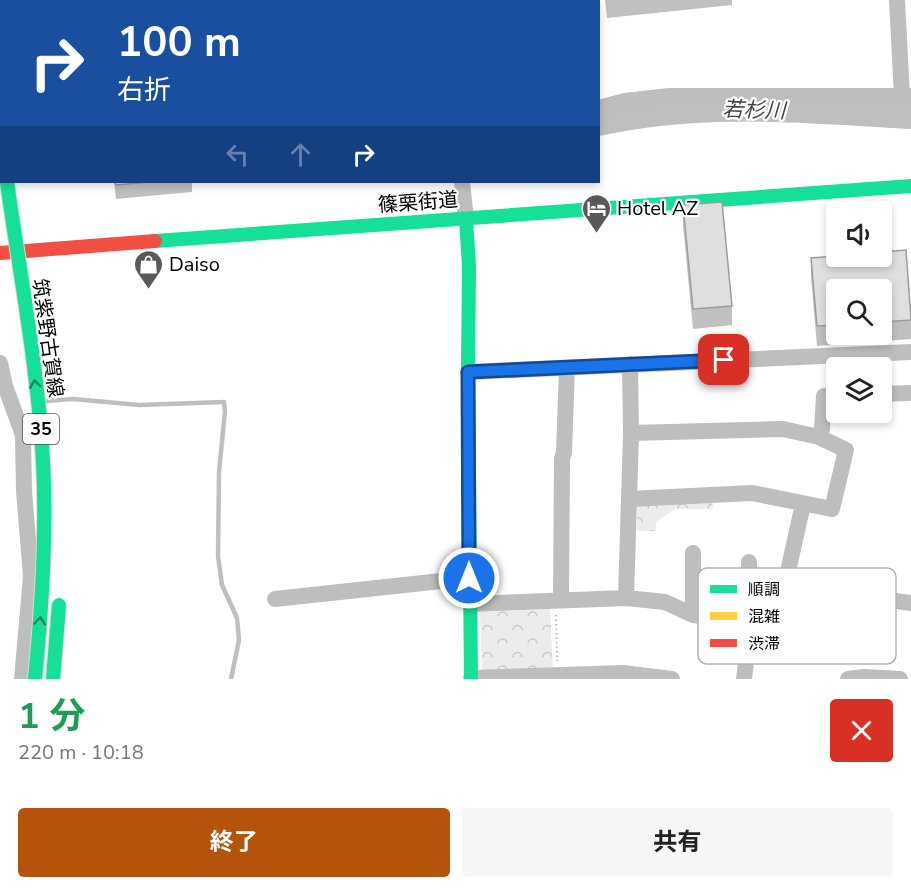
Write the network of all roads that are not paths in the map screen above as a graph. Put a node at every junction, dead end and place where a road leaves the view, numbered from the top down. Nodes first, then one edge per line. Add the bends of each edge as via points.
1 (897, 0) edge
2 (907, 96) edge
3 (600, 107) edge
4 (7, 183) edge
5 (462, 183) edge
6 (911, 186) edge
7 (466, 219) junction
8 (32, 238) dead end
9 (0, 253) edge
10 (35, 260) dead end
11 (911, 352) edge
12 (0, 363) edge
13 (630, 364) junction
14 (567, 368) junction
15 (468, 372) junction
16 (911, 393) edge
17 (892, 394) edge
18 (826, 396) edge
19 (631, 433) junction
20 (819, 437) junction
21 (629, 499) junction
22 (803, 504) junction
23 (693, 553) dead end
24 (749, 562) dead end
25 (749, 568) edge
26 (789, 568) edge
27 (469, 578) junction
28 (59, 592) dead end
29 (626, 598) junction
30 (275, 599) dead end
31 (558, 601) junction
32 (896, 601) edge
33 (911, 603) edge
34 (470, 604) junction
35 (693, 615) junction
36 (698, 616) edge
37 (746, 664) edge
38 (471, 678) edge
39 (520, 678) edge
40 (655, 678) edge
41 (22, 679) edge
42 (35, 679) edge
43 (53, 679) edge
44 (672, 679) edge
45 (744, 679) edge
46 (848, 679) edge
47 (900, 679) edge

1 - 2 street
2 - 3 street via 669,96
42 -> 4 main road, 筑紫野古賀線 / 35, bridge via 44,581 43,453
5 - 7 street
6 - 7 main road, 篠栗街道
7 - 9 main road, 篠栗街道
7 - 15 main road
8 - 10 main road, 筑紫野古賀線
11 - 13 street
12 - 41 street via 23,435 31,576
13 - 14 street
13 - 19 street
14 - 15 street
14 - 31 street
15 - 27 main road
16 - 17 street
18 - 20 street
19 - 20 street via 783,429
19 - 21 street
20 - 22 street via 846,450 832,509
21 - 22 street via 752,493
21 - 29 street
22 - 26 street
23 - 35 street
24 - 25 street
27 - 30 street
27 - 34 main road
28 - 43 main road, bridge
29 - 31 street
29 - 35 street via 665,602
31 - 34 street
32 - 33 street
34 - 38 main road
35 - 36 street
37 - 45 street
38 - 39 street
39 - 40 street via 623,673
40 - 44 street
46 - 47 street

